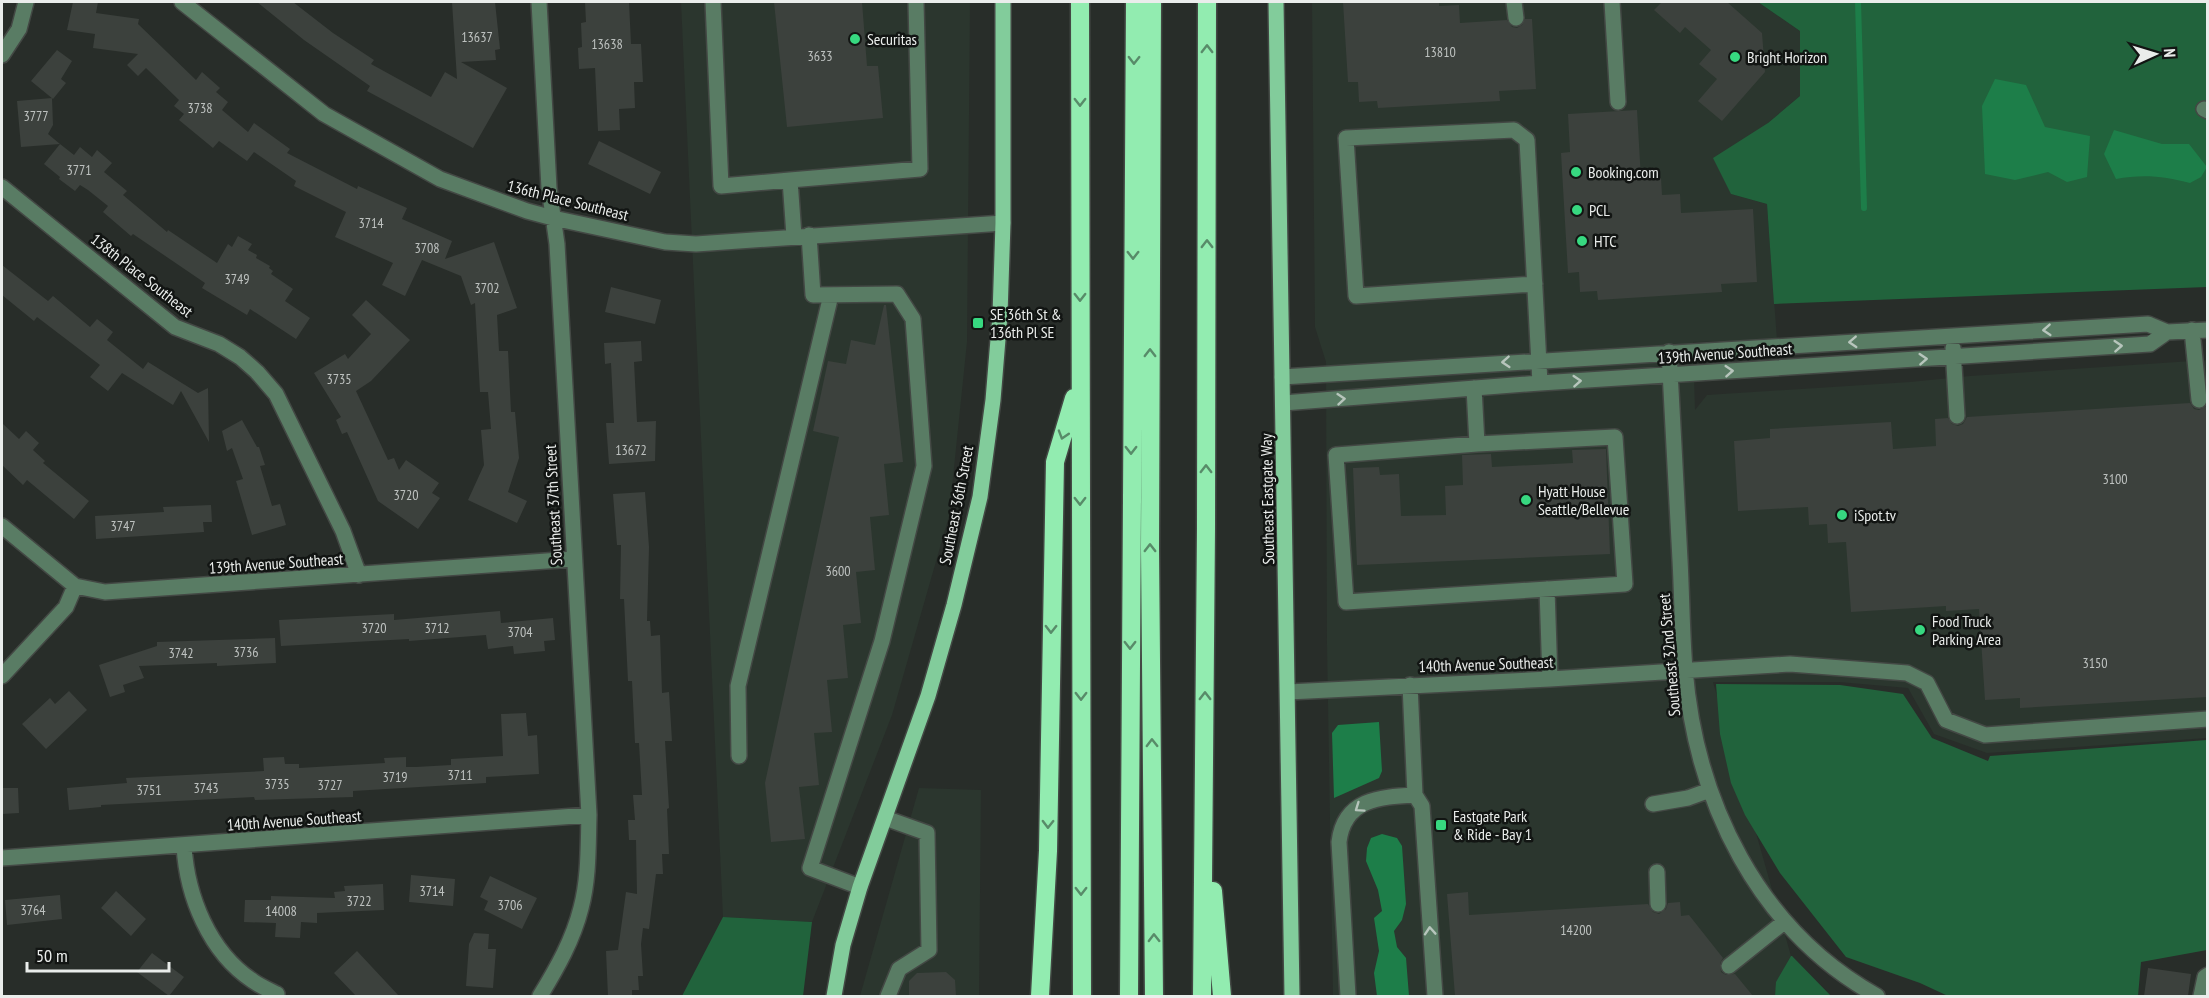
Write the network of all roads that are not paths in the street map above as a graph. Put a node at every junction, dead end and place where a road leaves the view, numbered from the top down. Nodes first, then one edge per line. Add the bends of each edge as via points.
1 (26, 2) edge
2 (182, 2) edge
3 (539, 2) edge
4 (713, 2) edge
5 (916, 2) edge
6 (1004, 2) edge
7 (1080, 2) edge
8 (1135, 2) edge
9 (1152, 2) edge
10 (1206, 2) edge
11 (1276, 2) edge
12 (1514, 2) edge
13 (1612, 2) edge
14 (1516, 18) dead end
15 (2, 55) edge
16 (1618, 102) dead end
17 (790, 180) junction
18 (2, 187) edge
19 (553, 218) junction
20 (1003, 223) junction
21 (801, 235) junction
22 (1535, 285) junction
23 (831, 295) junction
24 (2200, 330) edge
25 (2167, 332) junction
26 (1952, 336) junction
27 (1669, 352) junction
28 (1953, 357) junction
29 (1539, 360) junction
30 (1670, 374) junction
31 (1282, 377) junction
32 (1080, 379) junction
33 (1540, 383) junction
34 (1474, 388) junction
35 (2199, 400) dead end
36 (1283, 403) junction
37 (1957, 416) dead end
38 (1477, 444) junction
39 (2, 526) edge
40 (574, 560) junction
41 (359, 575) junction
42 (75, 586) junction
43 (1547, 589) junction
44 (1685, 671) junction
45 (2, 676) edge
46 (1550, 679) junction
47 (1410, 685) junction
48 (1288, 692) junction
49 (2208, 718) edge
50 (739, 756) dead end
51 (1204, 776) junction
52 (1710, 790) junction
53 (1415, 795) junction
54 (1653, 804) dead end
55 (589, 815) junction
56 (885, 818) junction
57 (184, 846) junction
58 (2, 858) edge
59 (1657, 872) dead end
60 (860, 887) junction
61 (1658, 904) dead end
62 (1784, 922) junction
63 (1729, 966) dead end
64 (2208, 975) edge
65 (277, 994) dead end
66 (540, 996) edge
67 (834, 996) edge
68 (888, 996) edge
69 (1040, 996) edge
70 (1082, 996) edge
71 (1129, 996) edge
72 (1154, 996) edge
73 (1202, 996) edge
74 (1222, 996) edge
75 (1292, 996) edge
76 (1348, 996) edge
77 (1435, 996) edge
78 (1877, 996) edge
79 (2201, 996) edge

1 - 15 street via 20,29
2 - 19 street, 136th Place Southeast via 324,114 373,143 440,179
3 - 19 street, Southeast 37th Street
4 - 17 street via 721,186
5 - 17 street via 921,169
6 - 20 main road, Southeast 36th Street
7 -> 32 highway
8 -> 71 highway
72 -> 9 highway via 1150,549
51 -> 10 highway
11 - 31 main road, Southeast Eastgate Way
12 - 14 street
13 - 16 street
17 - 21 street
18 - 41 street, 138th Place Southeast via 175,327 219,344 257,372 276,394 344,531
19 - 21 street, 136th Place Southeast via 664,242
19 - 40 street, Southeast 37th Street
20 - 21 street, 136th Place Southeast
20 - 56 main road, Southeast 36th Street via 993,400 980,496 928,696
21 - 23 street via 813,296
22 - 22 street via 1527,140 1514,130 1346,138 1356,296
22 - 29 street
23 - 50 street via 738,686
23 - 60 street via 897,294 913,319 924,466 882,641 810,868
24 - 25 street, 139th Avenue Southeast
24 - 35 street
25 -> 26 street, 139th Avenue Southeast via 2148,324
28 -> 25 street, 139th Avenue Southeast via 2150,344
26 -> 27 street, 139th Avenue Southeast
26 - 28 street
27 - 29 street, 139th Avenue Southeast
27 - 30 street, Southeast 32nd Street
30 -> 28 street, 139th Avenue Southeast
28 - 37 street
29 -> 31 street, 139th Avenue Southeast
29 - 33 street
33 -> 30 street, 139th Avenue Southeast
30 - 44 street, Southeast 32nd Street
31 - 36 main road, Southeast Eastgate Way
32 -> 69 highway via 1055,462 1048,851
32 -> 70 highway
33 - 34 street, 139th Avenue Southeast
36 -> 34 street, 139th Avenue Southeast
34 - 38 street
36 - 48 main road, Southeast Eastgate Way
38 - 43 street via 1615,437 1624,584
38 - 43 street via 1336,455 1346,602
39 - 42 street, 139th Avenue Southeast
40 - 41 street, 139th Avenue Southeast
40 - 55 street, Southeast 37th Street
41 - 42 street, 139th Avenue Southeast via 105,592
42 - 45 street via 66,608
43 - 46 street
44 - 46 street, 140th Avenue Southeast
44 - 49 street, 140th Avenue Southeast via 1790,664 1907,672 1927,683 1946,720 1985,735
44 - 52 street, Southeast 32nd Street via 1697,746
46 - 47 street, 140th Avenue Southeast
47 - 48 street, 140th Avenue Southeast
47 - 53 street
48 - 75 main road, Southeast Eastgate Way
51 - 73 highway
51 - 74 highway
52 - 54 street
52 - 62 street, Southeast 32nd Street via 1742,863
53 -> 76 street via 1366,802 1350,814 1341,832
77 -> 53 street via 1422,806
55 - 57 street, 140th Avenue Southeast
55 - 66 street, Southeast 37th Street via 582,907 571,938
56 - 60 main road, Southeast 36th Street
56 - 68 street via 927,833 929,950 899,969
57 - 58 street, 140th Avenue Southeast
57 - 65 street via 185,871 211,936 233,964
59 - 61 street
60 - 67 main road, Southeast 36th Street via 843,945
62 - 63 street
62 - 78 street, Southeast 32nd Street via 1841,975
64 - 79 street

